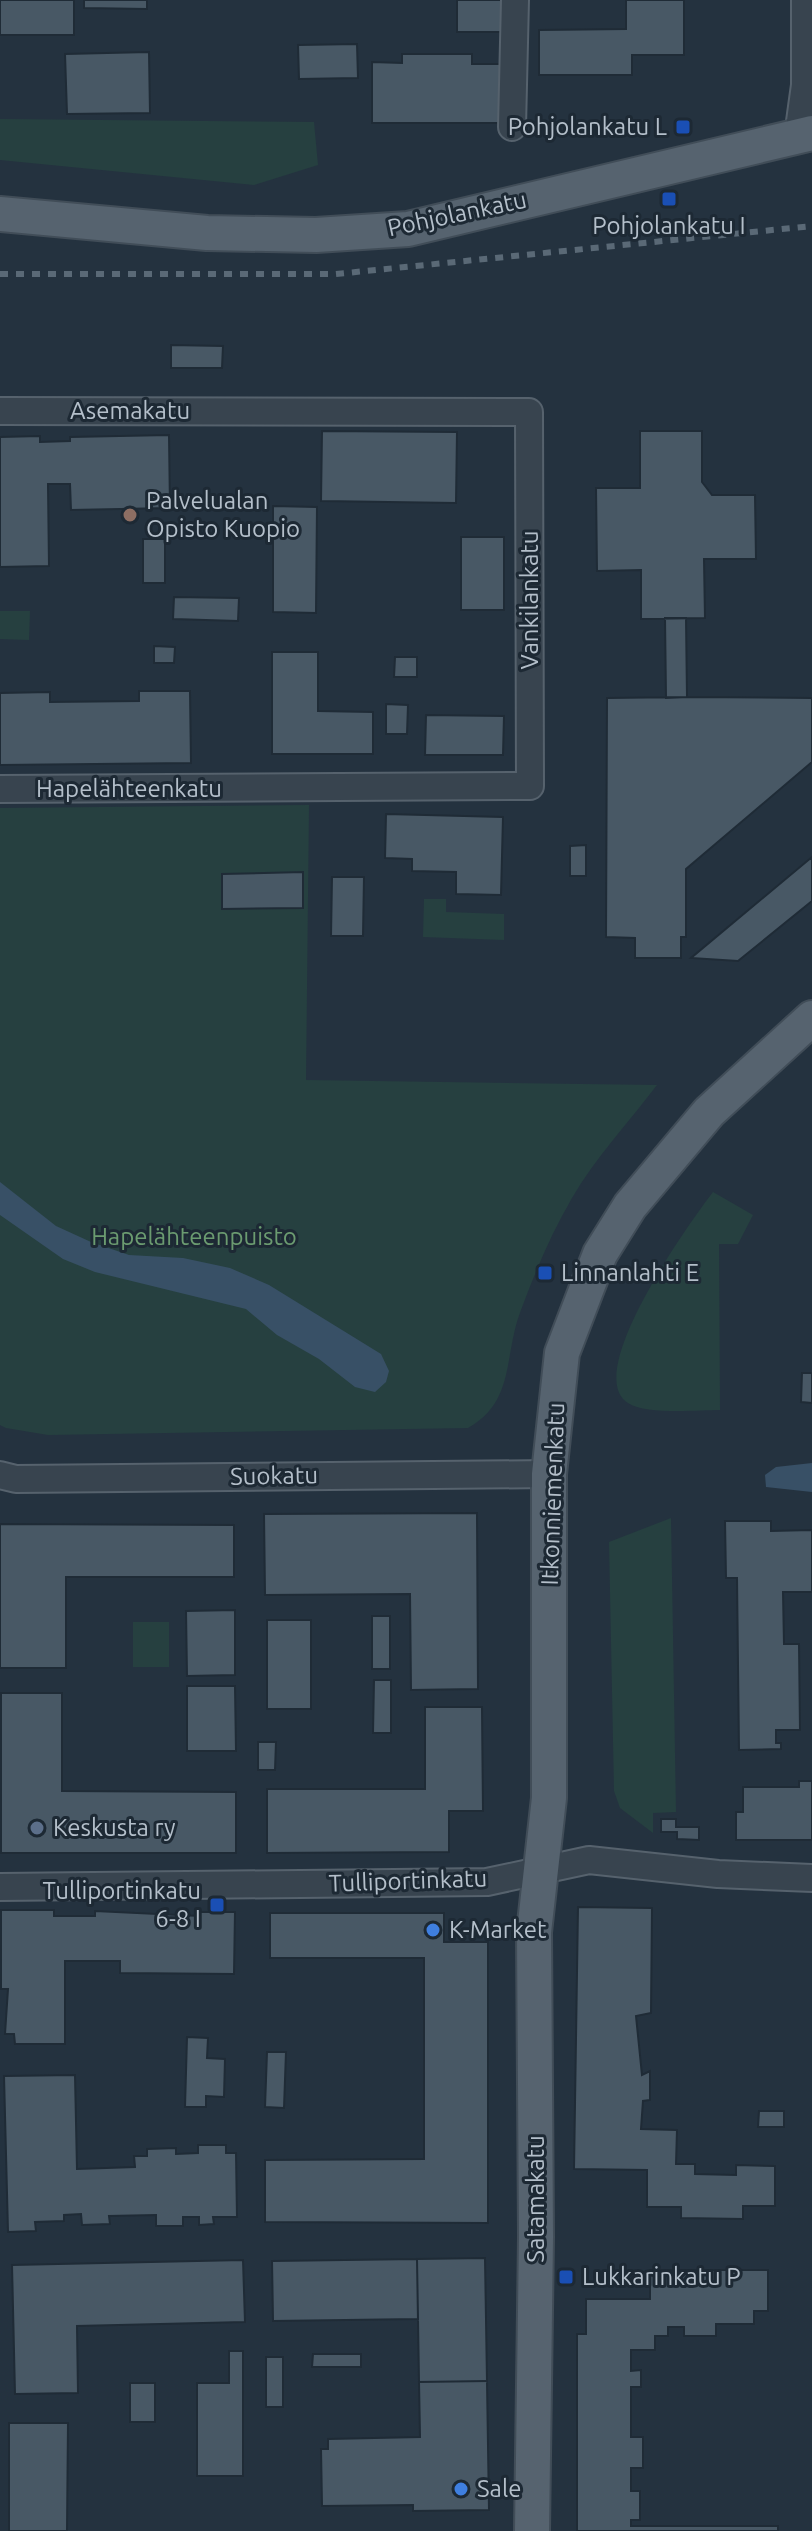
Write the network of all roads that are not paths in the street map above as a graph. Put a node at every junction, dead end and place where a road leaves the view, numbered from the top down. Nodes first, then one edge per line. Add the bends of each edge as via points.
1 (515, 0) edge
2 (805, 0) edge
3 (512, 127) dead end
4 (805, 134) edge
5 (0, 214) edge
6 (0, 411) edge
7 (261, 411) joint
8 (259, 788) joint
9 (0, 789) edge
10 (812, 1018) edge
11 (549, 1474) junction
12 (0, 1475) edge
13 (541, 1868) junction
14 (812, 1878) edge
15 (0, 1887) edge
16 (532, 2531) edge

1 - 3 street
2 - 4 street
4 - 5 main road, Pohjolankatu via 408,229 316,235 207,233
6 - 7 street, Asemakatu
7 - 8 street, Vankilankatu via 529,412 530,786
8 - 9 street, Hapelähteenkatu
10 - 11 main road, Itkonniemenkatu via 672,1152 600,1254 562,1353
11 - 12 street, Suokatu via 16,1479
11 - 13 main road, Itkonniemenkatu via 549,1798
13 - 14 street, Tulliportinkatu via 589,1860
13 - 15 street, Tulliportinkatu via 487,1882
13 - 16 main road, Satamakatu via 534,1932

